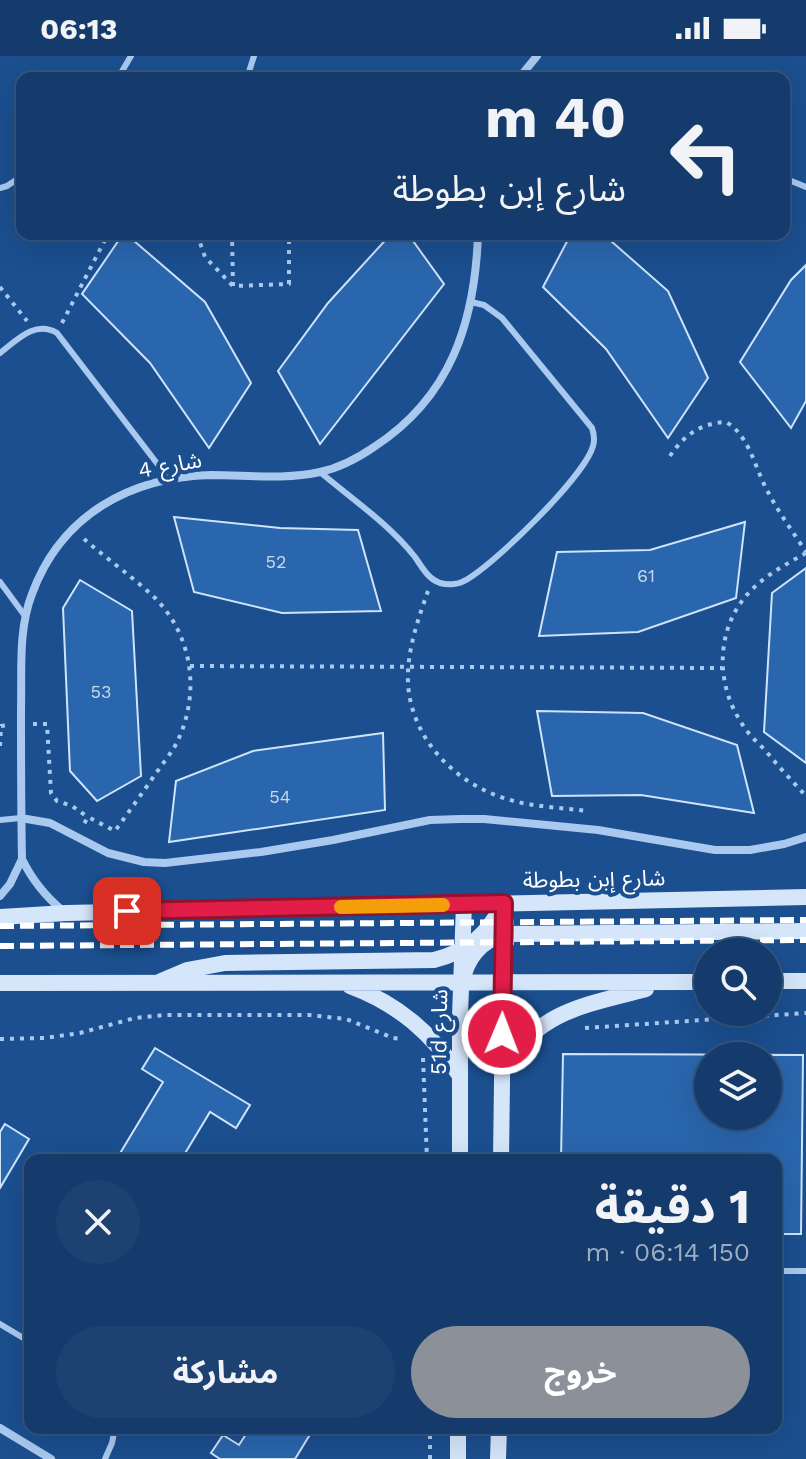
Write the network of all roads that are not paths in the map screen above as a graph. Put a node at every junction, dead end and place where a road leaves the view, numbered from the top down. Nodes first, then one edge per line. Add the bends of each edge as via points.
1 (537, 56) edge
2 (524, 72) edge
3 (478, 240) edge
4 (471, 302) junction
5 (0, 353) edge
6 (320, 472) junction
7 (169, 479) junction
8 (0, 582) edge
9 (25, 616) junction
10 (21, 818) junction
11 (0, 820) edge
12 (806, 837) edge
13 (22, 859) junction
14 (0, 896) edge
15 (806, 897) edge
16 (504, 903) junction
17 (464, 904) junction
18 (66, 913) junction
19 (0, 917) edge
20 (806, 931) edge
21 (504, 934) junction
22 (461, 951) junction
23 (782, 981) edge
24 (806, 981) edge
25 (462, 982) junction
26 (503, 982) junction
27 (694, 982) edge
28 (0, 983) edge
29 (341, 983) junction
30 (670, 983) junction
31 (155, 984) junction
32 (503, 1065) junction
33 (461, 1077) junction
34 (460, 1154) edge
35 (501, 1154) edge
36 (782, 1271) edge
37 (806, 1271) edge
38 (0, 1324) edge
39 (24, 1338) edge
40 (0, 1428) edge
41 (114, 1434) edge
42 (458, 1434) edge
43 (499, 1434) edge
44 (51, 1459) edge
45 (105, 1459) edge
46 (458, 1459) edge
47 (498, 1459) edge

1 - 2 street
3 - 4 street, شارع 4
4 - 6 street, شارع 4 via 458,348 420,409 364,454
4 - 6 lane via 502,318 592,428 594,445 563,491 471,576 456,584 439,583 389,530
5 - 7 lane via 34,329 57,333
6 - 7 street, شارع 4
7 - 9 street, شارع 4 via 107,502 72,529 39,577
8 - 9 lane
9 - 10 street, شارع 4
10 - 11 lane
10 - 12 street via 50,823 117,856 165,863 261,852 430,820 484,819 598,830 715,850 758,849
10 - 13 street, شارع 4
13 - 14 street
13 - 18 street via 40,889
15 - 16 main road, شارع إبن بطوطة
16 - 17 main road, شارع إبن بطوطة
16 - 21 main road
16 - 22 main road via 494,922
17 - 18 main road, شارع إبن بطوطة
17 - 22 main road, 51d شارع
18 - 19 main road, شارع إبن بطوطة
20 - 21 main road
21 - 25 main road via 477,949
21 - 26 main road
22 - 25 main road, 51d شارع
22 - 31 main road via 434,960 206,965
23 - 24 main road
25 - 26 main road
25 - 29 main road
25 - 33 main road, 51d شارع
26 - 30 main road
26 - 32 main road
27 - 30 main road
28 - 31 main road
29 - 31 main road
29 - 33 main road via 370,994 422,1028
30 - 32 main road via 558,1015 527,1036
32 - 35 main road
33 - 34 main road, 51d شارع
36 - 37 lane
38 - 39 lane
40 - 44 street
41 - 45 lane
42 - 46 main road
43 - 47 main road

